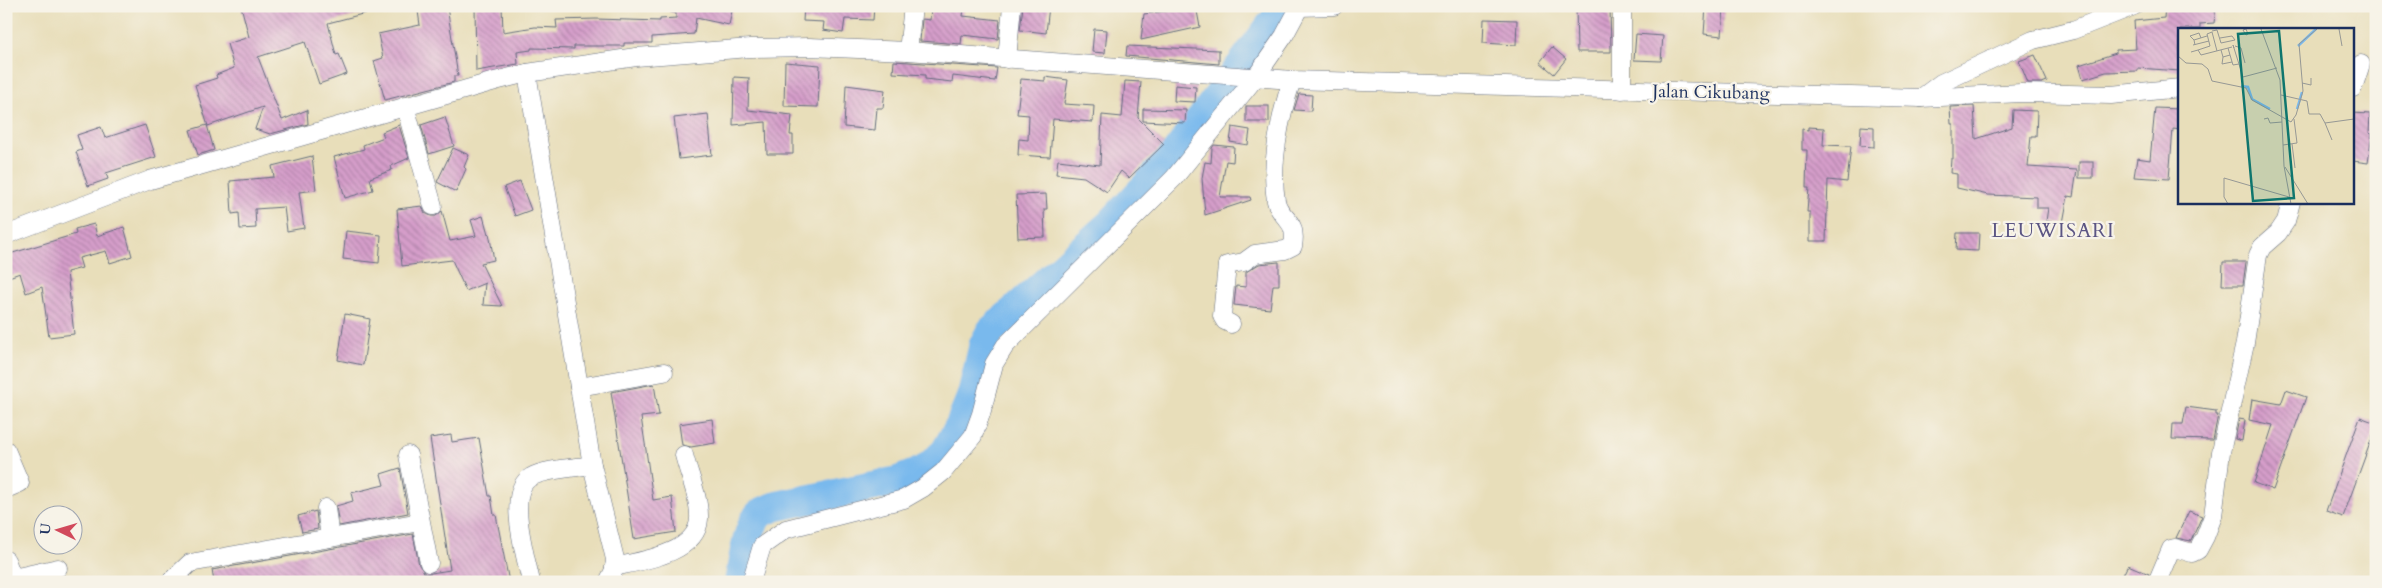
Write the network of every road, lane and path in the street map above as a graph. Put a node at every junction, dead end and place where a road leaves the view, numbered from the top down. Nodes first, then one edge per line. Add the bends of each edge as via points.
1 (913, 6) edge
2 (1012, 6) edge
3 (1334, 6) edge
4 (1622, 6) edge
5 (2134, 6) edge
6 (1300, 7) edge
7 (908, 51) junction
8 (1007, 59) junction
9 (2363, 64) edge
10 (527, 73) junction
11 (1248, 78) junction
12 (1292, 80) junction
13 (2354, 86) edge
14 (2178, 88) edge
15 (1622, 90) junction
16 (1921, 98) junction
17 (405, 106) junction
18 (2290, 204) edge
19 (433, 206) dead end
20 (6, 235) edge
21 (1231, 324) dead end
22 (664, 372) dead end
23 (579, 387) junction
24 (6, 450) edge
25 (408, 455) dead end
26 (684, 455) dead end
27 (592, 465) junction
28 (6, 489) edge
29 (326, 508) dead end
30 (420, 522) junction
31 (330, 538) junction
32 (6, 560) edge
33 (428, 563) dead end
34 (58, 568) dead end
35 (611, 574) edge
36 (170, 582) edge
37 (531, 582) edge
38 (751, 582) edge
39 (2157, 582) edge

1 - 7 street
2 - 8 street
3 - 6 street
4 - 15 street
5 - 16 street via 2073,30 2033,40 1941,83
6 - 11 street via 1284,36
7 - 8 street, Jalan Cikubang
7 - 10 street, Jalan Cikubang via 809,47 741,49 636,57
8 - 11 street, Jalan Cikubang
9 - 13 street
10 - 17 street, Jalan Cikubang
10 - 23 street
11 - 12 street, Jalan Cikubang
11 - 38 street via 1174,178 1005,346 994,364 973,436 943,472 904,499 786,529 762,546
12 - 15 street, Jalan Cikubang
12 - 21 street via 1279,130 1276,201 1294,229 1293,246 1255,254 1244,262 1227,265 1222,316
14 - 16 street, Jalan Cikubang via 2111,95 2021,93
15 - 16 street, Jalan Cikubang
17 - 19 street
17 - 20 street, Jalan Cikubang via 150,180
18 - 39 street via 2286,221 2278,233 2262,246 2256,265 2245,343 2221,452 2212,516 2198,550 2192,553 2171,549
22 - 23 street
23 - 27 street
24 - 28 street via 20,483
25 - 30 street
26 - 35 street via 699,518 694,535 670,553
27 - 35 street via 615,559
27 - 37 street via 534,476 520,489 517,504
29 - 31 street
30 - 31 street
30 - 33 street
31 - 36 street via 190,563
32 - 34 street via 13,578

